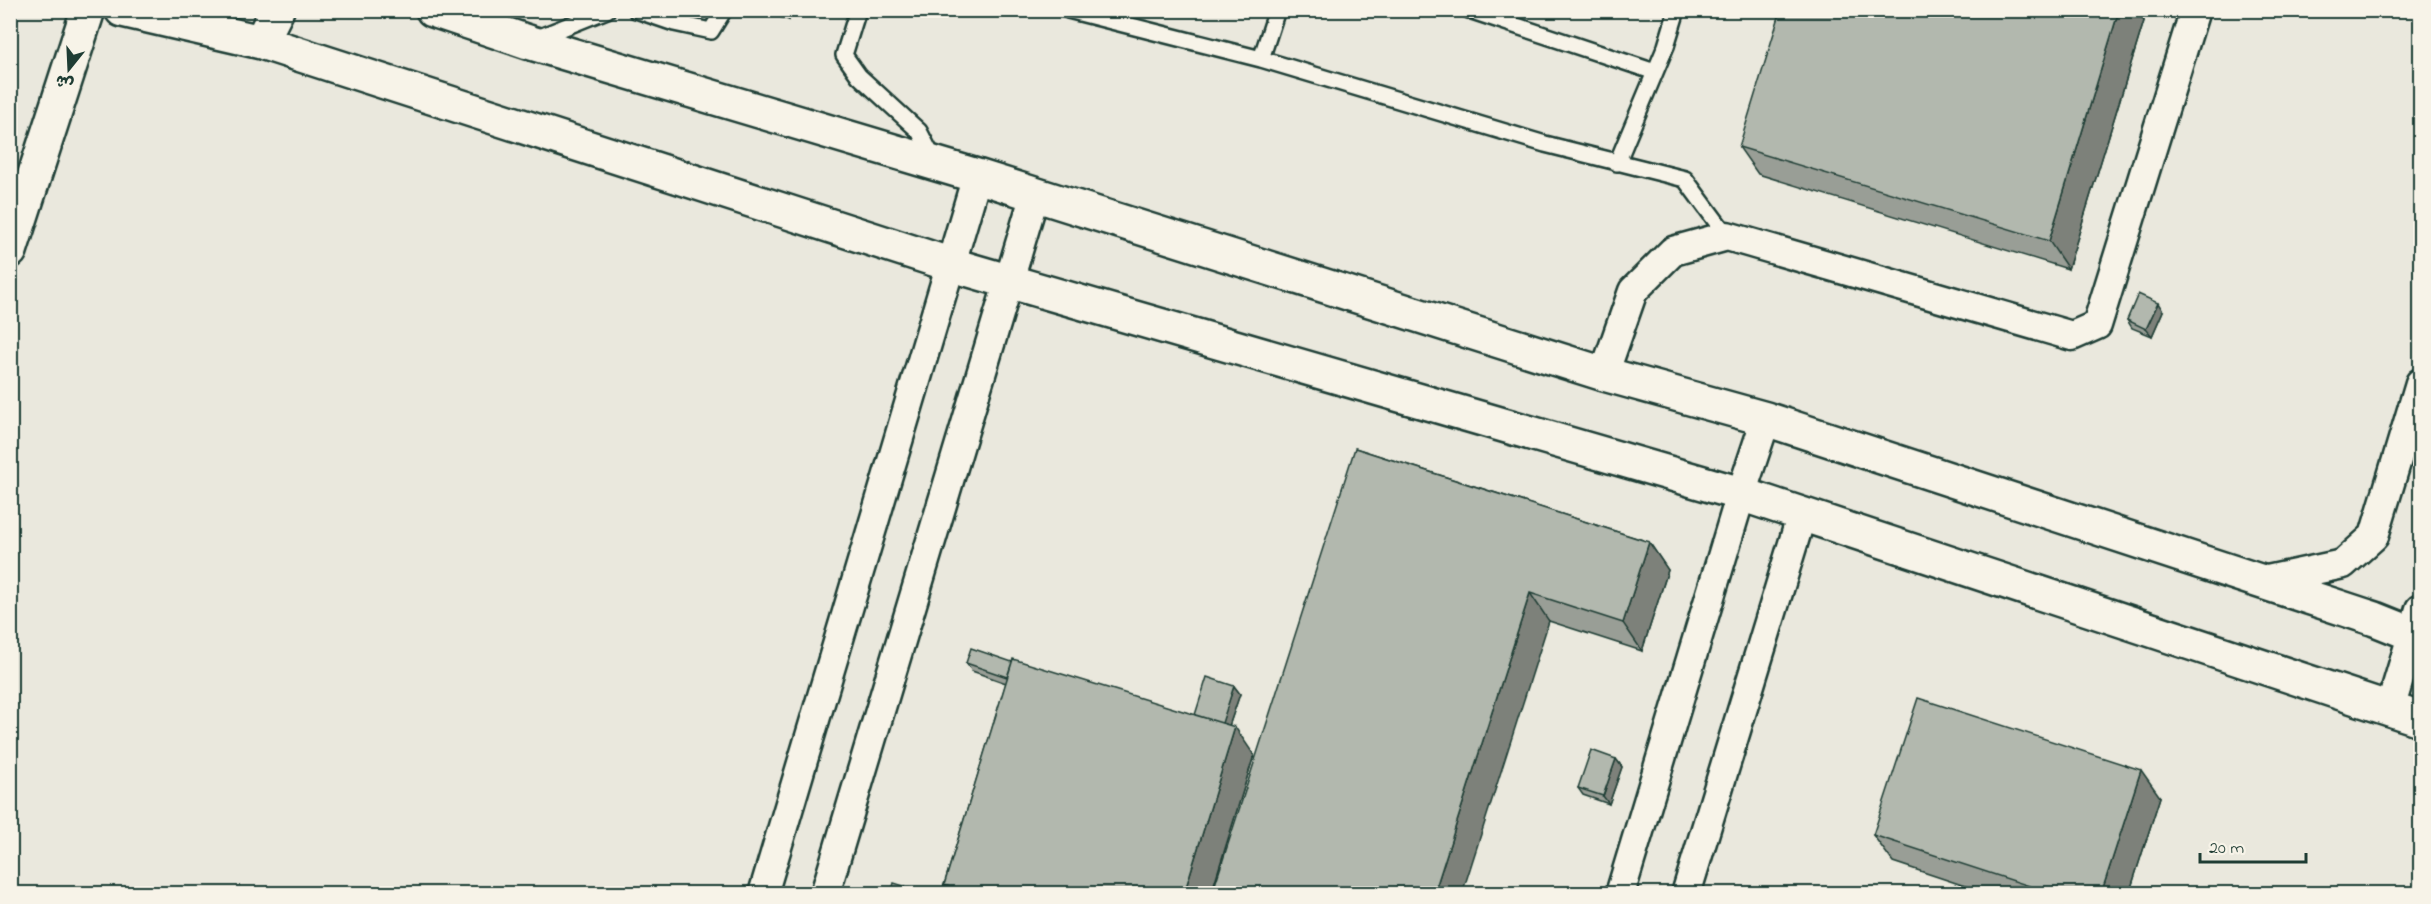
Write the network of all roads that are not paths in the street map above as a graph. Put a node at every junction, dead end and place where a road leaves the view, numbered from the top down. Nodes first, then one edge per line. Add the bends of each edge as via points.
1 (88, 10) edge
2 (122, 10) edge
3 (277, 10) edge
4 (433, 10) edge
5 (607, 10) edge
6 (636, 10) edge
7 (724, 10) edge
8 (858, 10) edge
9 (1068, 10) edge
10 (1277, 10) edge
11 (1469, 10) edge
12 (1677, 10) edge
13 (2195, 10) edge
14 (261, 42) junction
15 (528, 42) junction
16 (1261, 59) junction
17 (1655, 72) junction
18 (1617, 164) junction
19 (937, 165) junction
20 (977, 176) junction
21 (1035, 194) junction
22 (1727, 236) junction
23 (10, 251) edge
24 (949, 264) junction
25 (1009, 281) junction
26 (1604, 374) junction
27 (2421, 383) edge
28 (1766, 419) junction
29 (1741, 494) junction
30 (1802, 514) junction
31 (2258, 582) junction
32 (2418, 627) edge
33 (2390, 709) junction
34 (2421, 719) edge
35 (763, 894) edge
36 (825, 894) edge
37 (1620, 894) edge
38 (1686, 894) edge

1 - 23 street
2 - 14 street
3 - 14 street
4 - 15 street
5 - 15 lane
6 - 7 lane via 674,24 711,31
8 - 19 lane via 844,55 859,76 919,131
9 - 16 lane
10 - 16 lane
11 - 17 lane
12 - 17 lane
13 - 22 street via 2097,325 2072,336
14 - 24 street
15 - 19 street
16 - 18 lane
17 - 18 lane
18 - 22 lane via 1685,179
19 - 20 street
20 - 21 street
20 - 24 street
21 - 25 street
21 - 26 street
22 - 26 street via 1673,251 1633,291
24 - 25 street
24 - 35 street
25 - 29 street
25 - 36 street
26 - 28 street
27 - 31 street via 2374,536 2343,564
28 - 29 street
28 - 31 street
29 - 30 street
29 - 37 street
30 - 33 street
30 - 38 street
31 - 32 street via 2375,619
32 - 33 street
33 - 34 street

